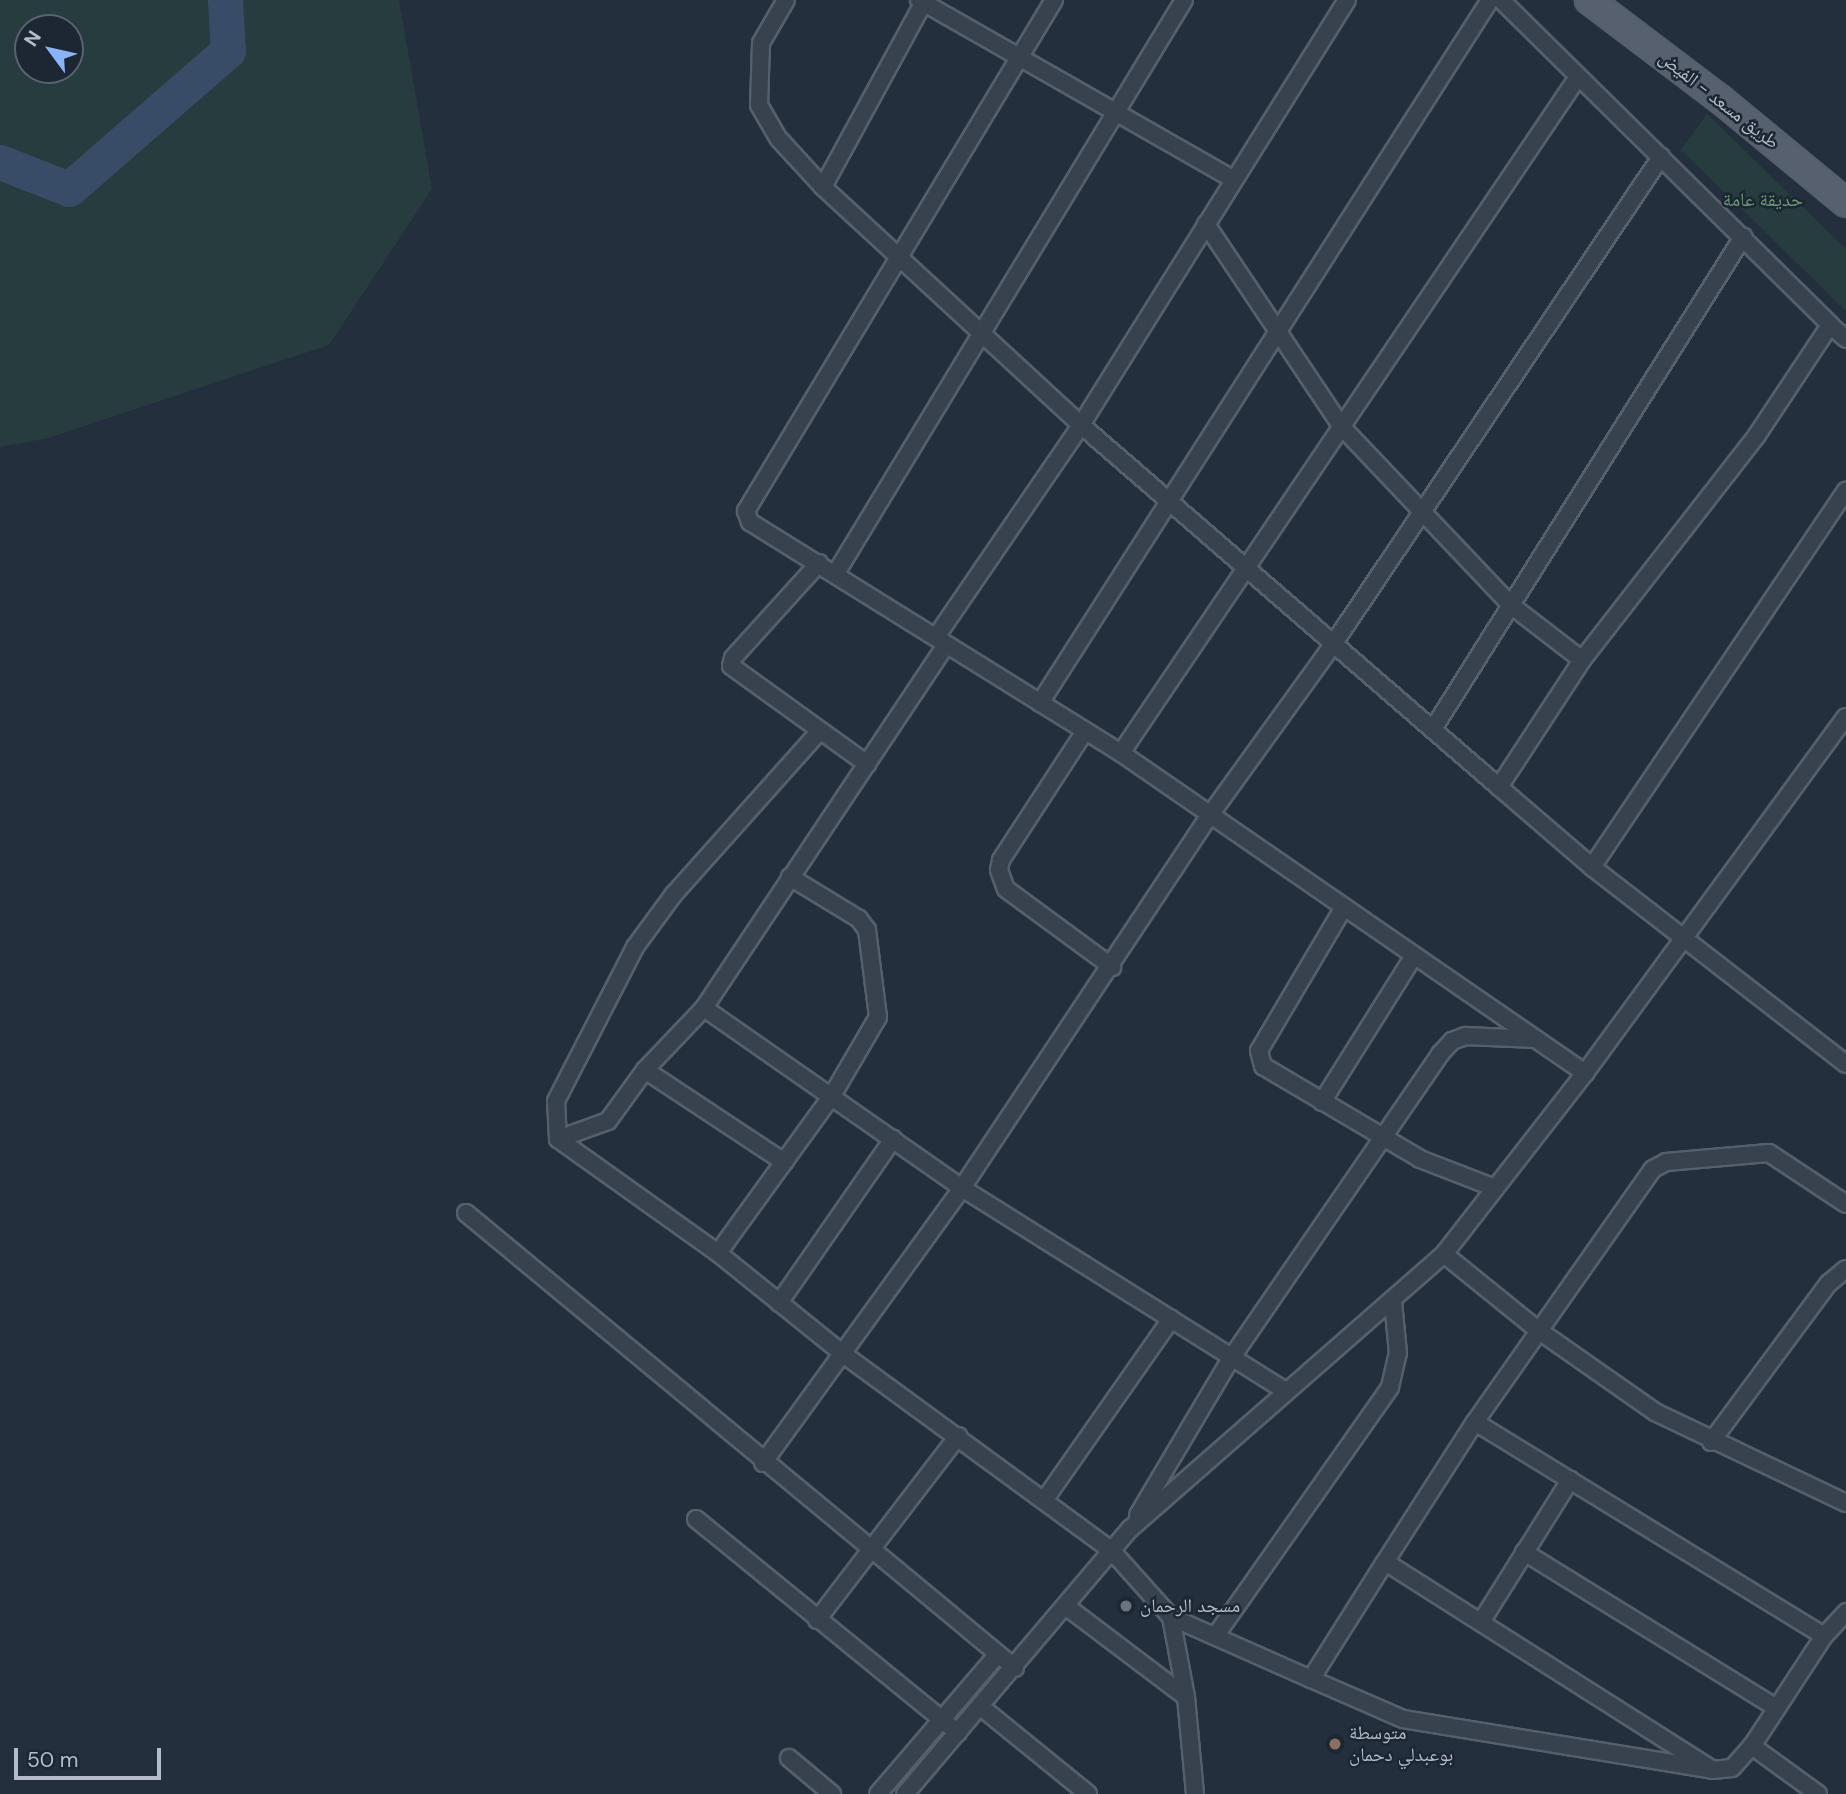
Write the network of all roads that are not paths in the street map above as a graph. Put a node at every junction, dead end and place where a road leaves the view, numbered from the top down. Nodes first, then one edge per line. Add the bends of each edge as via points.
1 (786, 0) edge
2 (1054, 0) edge
3 (1184, 0) edge
4 (1347, 0) edge
5 (1490, 0) edge
6 (1501, 0) edge
7 (1589, 0) edge
8 (923, 1) edge
9 (1020, 58) junction
10 (1578, 77) junction
11 (1116, 112) junction
12 (1661, 157) junction
13 (1233, 179) junction
14 (823, 187) junction
15 (1846, 203) edge
16 (1206, 224) junction
17 (1744, 237) junction
18 (898, 260) junction
19 (1830, 325) junction
20 (1277, 333) junction
21 (981, 334) junction
22 (1846, 339) edge
23 (1081, 425) junction
24 (1341, 426) junction
25 (1846, 491) edge
26 (1171, 500) junction
27 (1420, 514) junction
28 (819, 563) junction
29 (1247, 565) junction
30 (836, 573) junction
31 (1512, 606) junction
32 (941, 641) junction
33 (1334, 643) junction
34 (1582, 660) junction
35 (1041, 703) junction
36 (1846, 717) edge
37 (1433, 729) junction
38 (1085, 731) junction
39 (819, 732) junction
40 (1121, 753) junction
41 (867, 764) junction
42 (1499, 787) junction
43 (1210, 815) junction
44 (1592, 867) junction
45 (790, 877) junction
46 (1344, 907) junction
47 (1681, 938) junction
48 (1414, 956) junction
49 (1112, 967) junction
50 (704, 1008) junction
51 (1535, 1038) junction
52 (1846, 1064) edge
53 (645, 1070) junction
54 (1585, 1073) junction
55 (833, 1094) junction
56 (1322, 1102) junction
57 (1382, 1137) junction
58 (558, 1139) junction
59 (893, 1139) junction
60 (784, 1162) junction
61 (962, 1188) junction
62 (1495, 1188) junction
63 (1846, 1204) edge
64 (466, 1213) dead end
65 (718, 1252) junction
66 (1444, 1254) junction
67 (1846, 1269) edge
68 (1393, 1302) junction
69 (779, 1303) junction
70 (1171, 1319) junction
71 (1538, 1330) junction
72 (843, 1354) junction
73 (1231, 1357) junction
74 (1285, 1391) junction
75 (1475, 1422) junction
76 (958, 1436) junction
77 (1711, 1442) junction
78 (763, 1463) junction
79 (1570, 1480) junction
80 (1045, 1499) junction
81 (1846, 1503) edge
82 (696, 1519) dead end
83 (1130, 1529) junction
84 (1111, 1550) junction
85 (871, 1552) junction
86 (1524, 1552) junction
87 (1385, 1562) junction
88 (1066, 1607) junction
89 (1846, 1612) edge
90 (1171, 1617) junction
91 (817, 1620) junction
92 (1481, 1622) junction
93 (1216, 1635) junction
94 (1824, 1636) junction
95 (998, 1654) junction
96 (1015, 1668) junction
97 (1311, 1679) junction
98 (1186, 1697) junction
99 (981, 1707) junction
100 (1774, 1707) junction
101 (940, 1718) junction
102 (958, 1733) junction
103 (1752, 1746) junction
104 (789, 1758) dead end
105 (1713, 1770) junction
106 (832, 1794) edge
107 (878, 1794) edge
108 (905, 1794) edge
109 (1088, 1794) edge
110 (1195, 1794) edge
111 (1818, 1794) edge

1 - 14 street via 761,43 758,104 779,139
2 - 9 street
3 - 11 street
4 - 13 street
5 - 20 street
6 - 10 street
7 - 15 main road, طريق مسعد - الفيض via 1720,99
8 - 9 street
8 - 14 street
9 - 11 street
9 - 18 street
10 - 12 street
10 - 24 street
11 - 13 street
11 - 21 street
12 - 17 street
12 - 27 street
13 - 16 street
14 - 18 street
16 - 20 street
16 - 23 street
17 - 19 street
17 - 31 street
18 - 21 street
18 - 28 street via 744,515
19 - 22 street
19 - 34 street via 1757,435
20 - 24 street
20 - 26 street
21 - 23 street
21 - 30 street
23 - 26 street
23 - 32 street
24 - 27 street
24 - 29 street
25 - 44 street
26 - 29 street
26 - 35 street
27 - 31 street
27 - 33 street
28 - 30 street
28 - 39 street via 733,659 732,666
29 - 33 street
29 - 40 street
30 - 32 street
31 - 34 street
31 - 37 street
32 - 35 street
32 - 41 street
33 - 37 street
33 - 43 street
34 - 42 street
35 - 38 street
36 - 47 street
37 - 42 street
38 - 40 street
38 - 49 street via 1001,860 999,870 1006,889
39 - 41 street
39 - 58 street via 674,894 635,947 556,1101
40 - 43 street
41 - 45 street
42 - 44 street
43 - 46 street
43 - 49 street
44 - 47 street
45 - 50 street
45 - 55 street via 859,919 869,938 878,1017
46 - 48 street
46 - 56 street via 1259,1051 1263,1066
47 - 52 street
47 - 54 street
48 - 51 street
48 - 56 street
49 - 61 street
50 - 53 street
50 - 55 street
51 - 54 street
51 - 57 street via 1466,1036 1452,1041
53 - 58 street via 608,1121
53 - 60 street
54 - 62 street
55 - 59 street
55 - 60 street
56 - 57 street
57 - 62 street via 1441,1168
57 - 73 street
58 - 65 street
59 - 61 street
59 - 69 street
60 - 65 street
61 - 70 street
61 - 72 street
62 - 66 street
63 - 71 street via 1769,1153 1659,1165
64 - 78 street
65 - 69 street
66 - 68 street
66 - 71 street
67 - 77 street via 1828,1284
68 - 74 street
68 - 93 street via 1398,1353 1390,1387
69 - 72 street
70 - 73 street
70 - 80 street
71 - 75 street
71 - 77 street via 1655,1412
72 - 76 street
72 - 78 street
73 - 74 street
73 - 83 street
74 - 83 street
75 - 79 street
75 - 87 street
76 - 80 street
76 - 85 street
77 - 81 street
78 - 85 street
79 - 86 street
79 - 94 street
80 - 84 street
82 - 91 street
83 - 84 street
84 - 88 street
84 - 90 street
85 - 91 street
85 - 95 street
86 - 92 street
86 - 100 street
87 - 92 street
87 - 97 street
88 - 96 street
88 - 98 street
89 - 94 street
90 - 93 street
90 - 98 street
91 - 101 street
92 - 105 street
93 - 97 street
94 - 100 street
95 - 96 street
95 - 101 street
96 - 99 street
97 - 105 street via 1404,1719
98 - 110 street
99 - 102 street
99 - 109 street
100 - 103 street
101 - 102 street
101 - 107 street
102 - 108 street
103 - 105 street via 1732,1768
103 - 111 street
104 - 106 street

